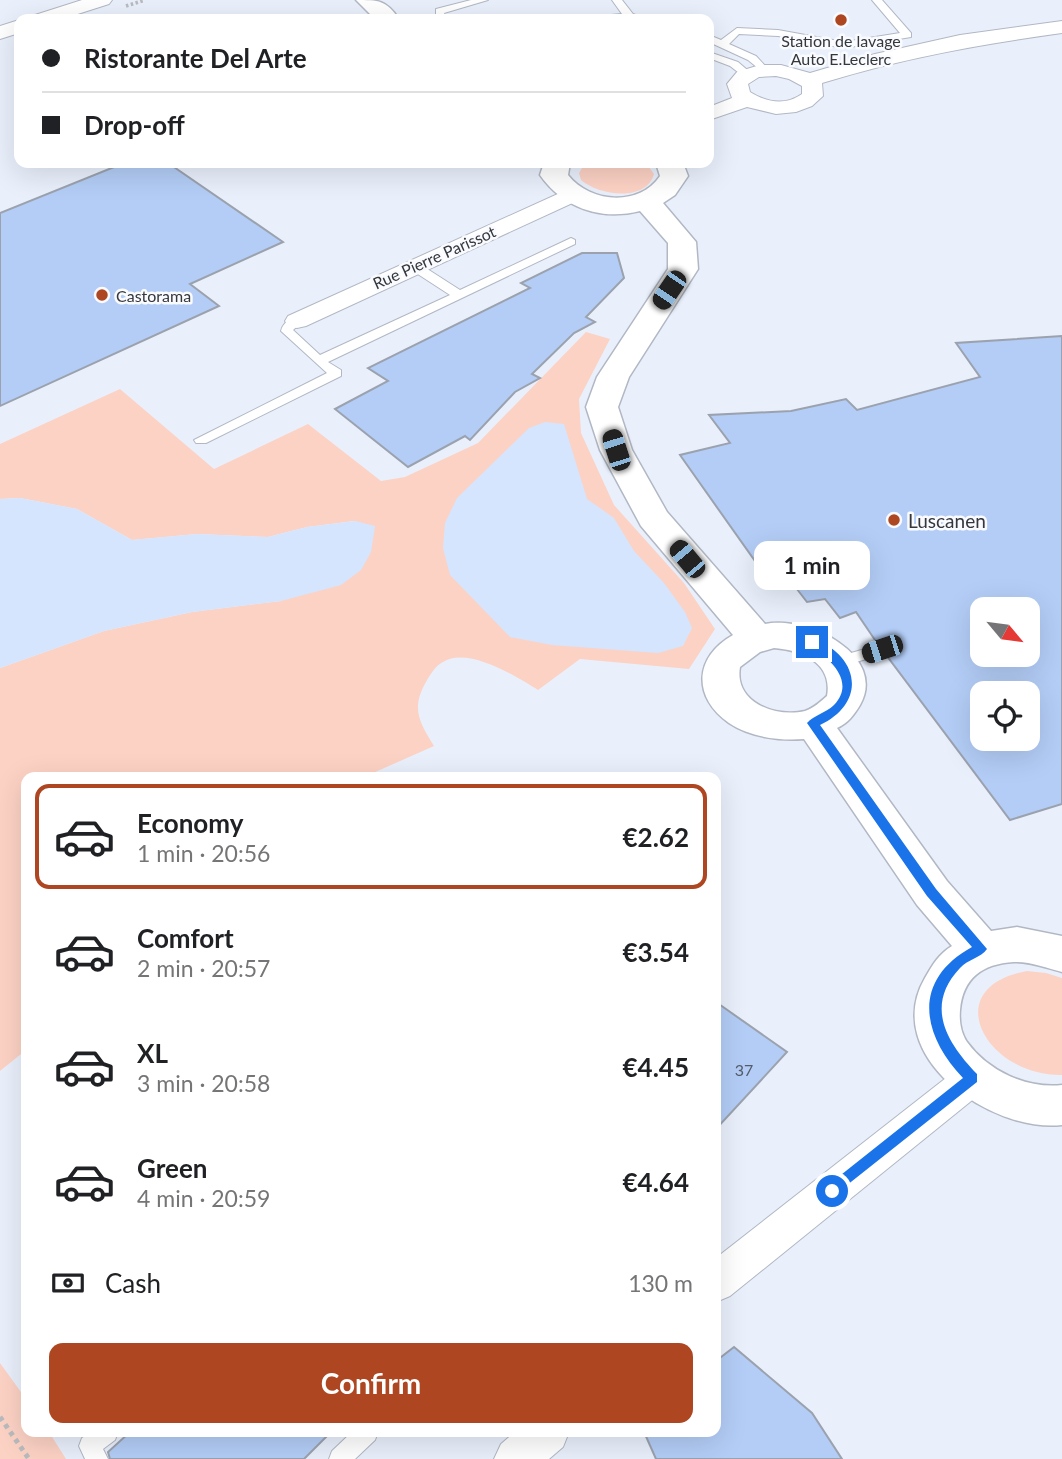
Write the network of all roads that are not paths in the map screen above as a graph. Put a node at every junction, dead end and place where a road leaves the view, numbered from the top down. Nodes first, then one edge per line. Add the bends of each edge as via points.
1 (102, 0) edge
2 (483, 0) edge
3 (877, 0) edge
4 (58, 14) edge
5 (439, 14) edge
6 (1060, 26) edge
7 (714, 40) edge
8 (723, 44) junction
9 (714, 57) edge
10 (755, 72) junction
11 (808, 80) junction
12 (747, 100) junction
13 (714, 112) edge
14 (556, 168) edge
15 (671, 168) edge
16 (571, 195) junction
17 (646, 201) junction
18 (571, 242) dead end
19 (414, 266) junction
20 (458, 295) junction
21 (297, 321) joint
22 (319, 362) junction
23 (201, 440) dead end
24 (756, 638) junction
25 (882, 649) dead end
26 (839, 663) junction
27 (813, 723) junction
28 (981, 949) junction
29 (1062, 954) edge
30 (973, 1078) junction
31 (1062, 1105) edge
32 (721, 1279) edge
33 (101, 1437) edge
34 (362, 1437) edge
35 (542, 1437) edge
36 (97, 1459) edge
37 (340, 1459) edge
38 (516, 1459) edge

1 - 4 street
2 - 5 lane
3 - 8 lane via 906,35 845,45 737,31
6 - 11 street via 960,41
7 - 8 lane
8 - 10 lane via 752,58
9 - 10 lane
10 - 11 street via 788,71
10 - 12 street via 740,79 737,90
11 - 12 street via 814,91 807,102 798,105 777,108
12 - 13 street
14 - 16 street via 559,186
15 - 17 street via 670,186
16 - 17 street via 607,205
16 - 19 street, Rue Pierre Parissot
17 - 24 street via 682,242 683,269 613,377 602,407 616,450 653,518
18 - 20 lane
19 - 20 lane
19 - 21 street, Rue Pierre Parissot
20 - 22 lane
21 - 22 lane via 288,327 290,338
22 - 23 lane via 336,373
24 - 26 street via 793,637 812,642
24 - 27 street via 734,650 720,668 726,696 753,719 773,725
25 - 26 lane
26 - 27 street via 847,691 841,704
27 - 28 street via 932,893
28 - 29 street via 1010,943 1042,946
28 - 30 street via 958,961 942,981 935,1004 938,1030 951,1056
30 - 31 street via 1026,1103
30 - 32 street
33 - 36 lane via 90,1446
34 - 37 lane
35 - 38 street

